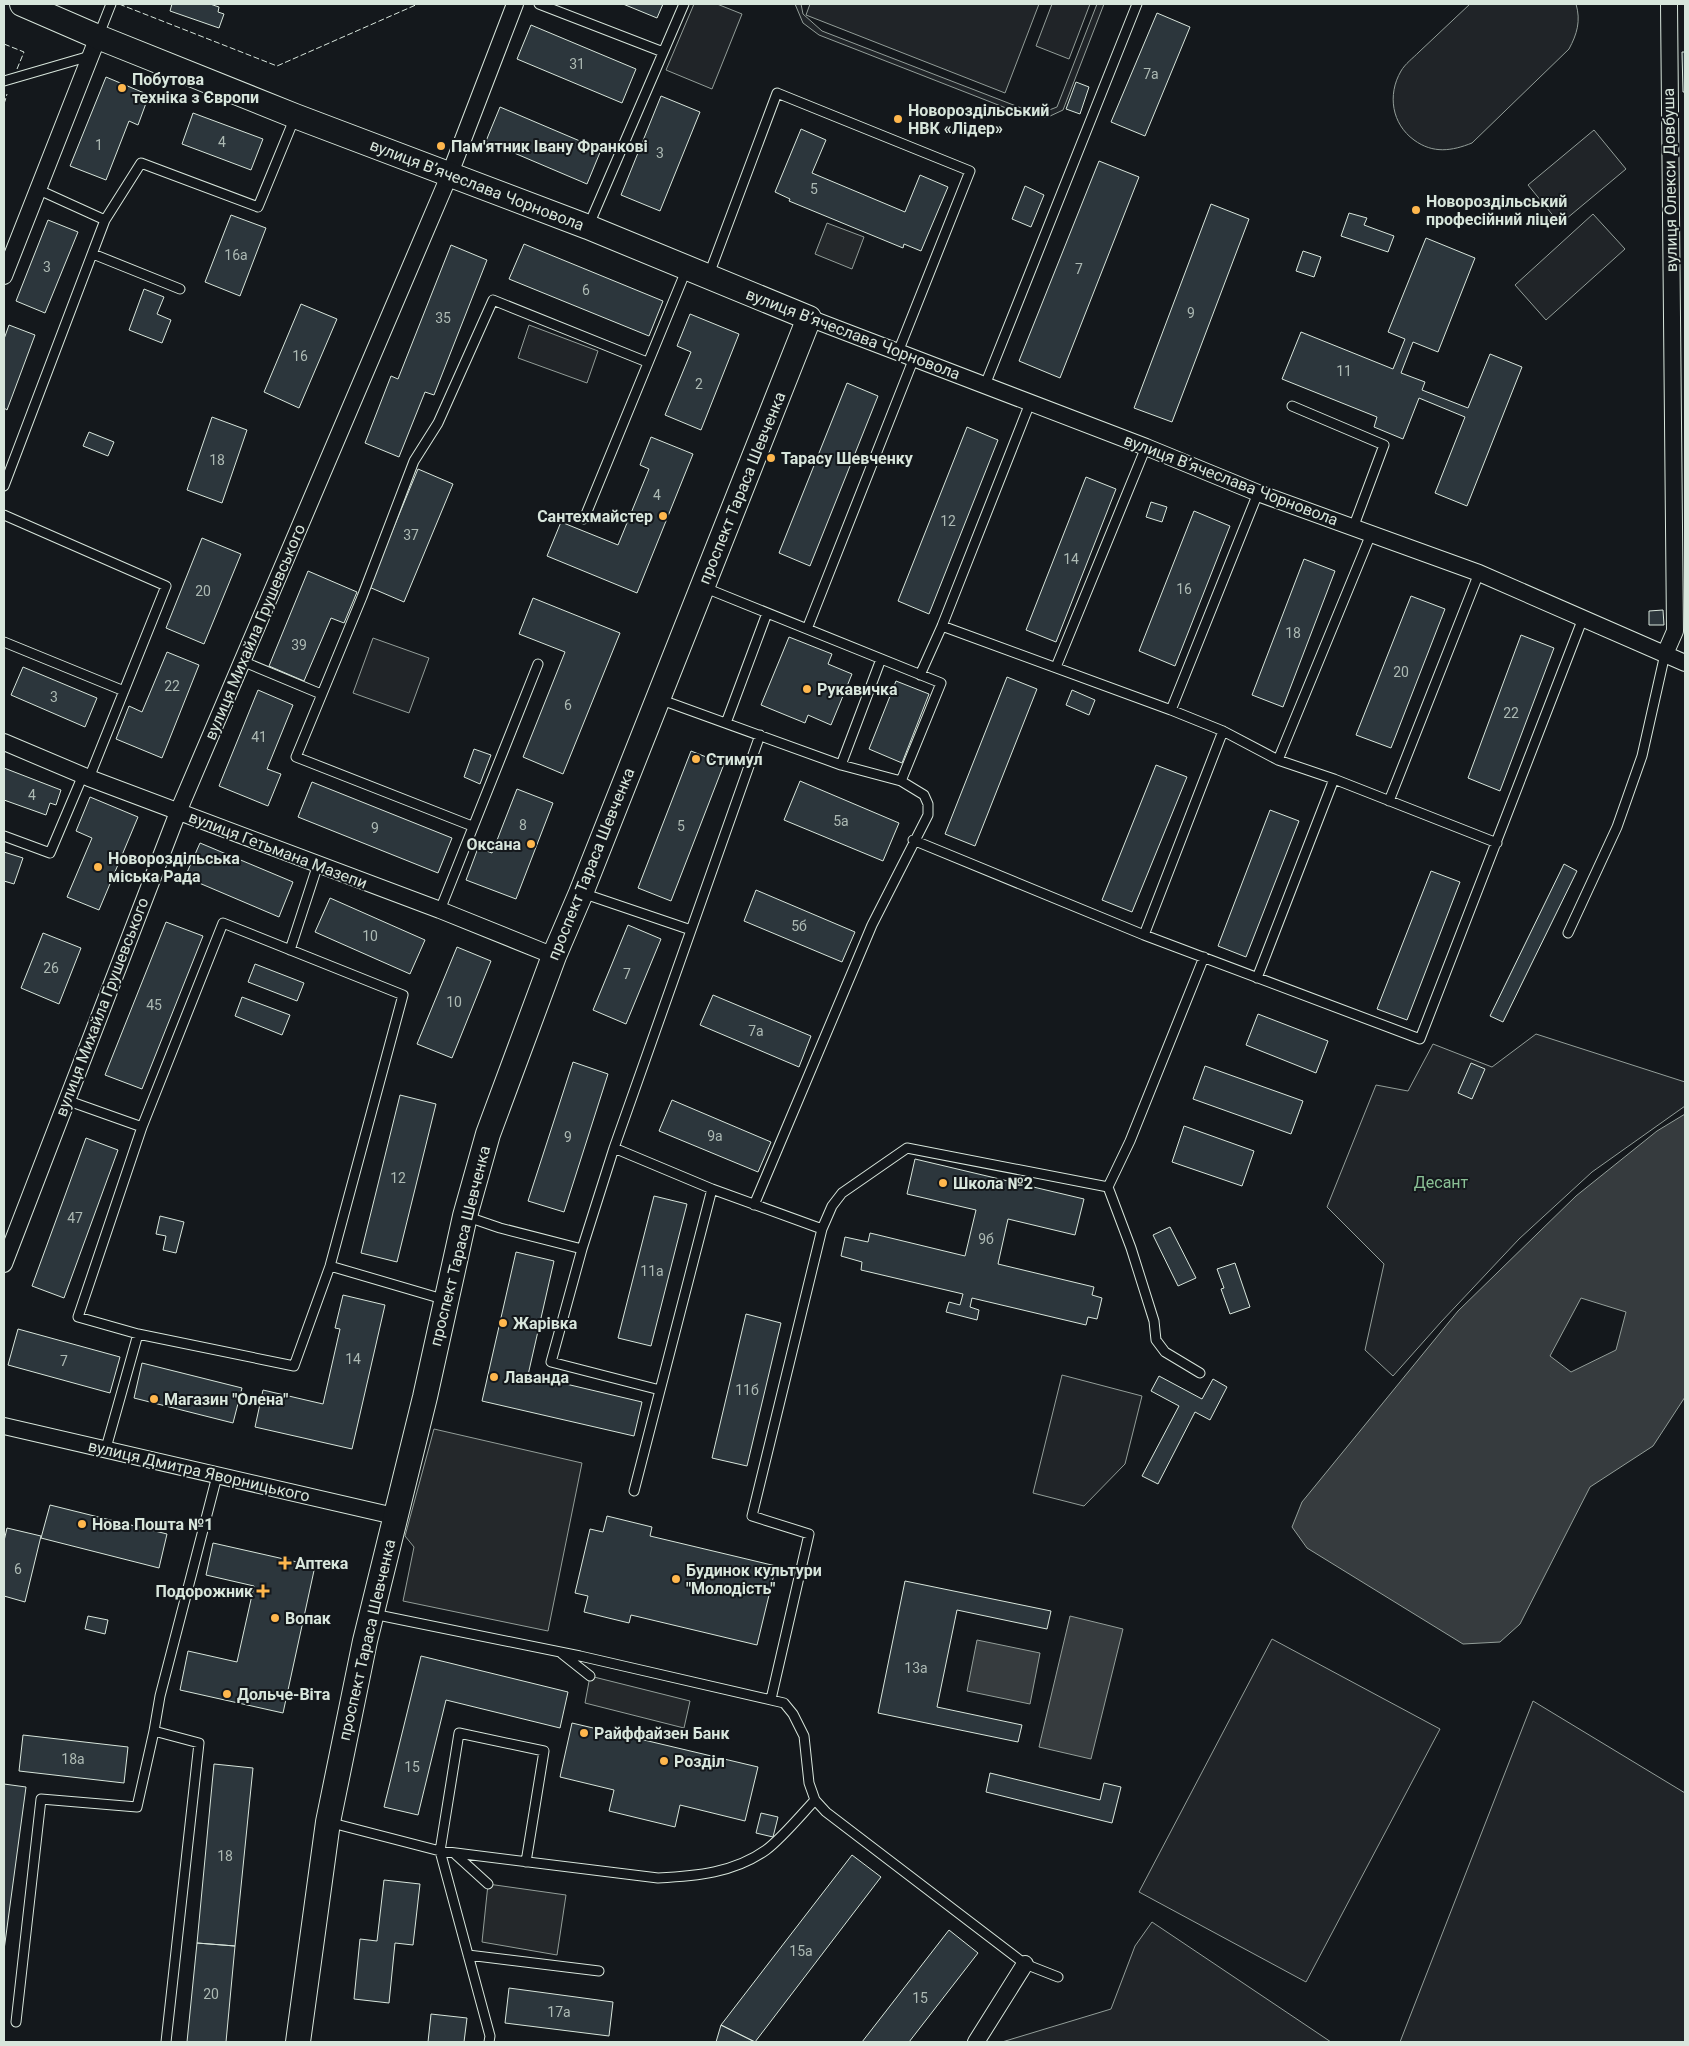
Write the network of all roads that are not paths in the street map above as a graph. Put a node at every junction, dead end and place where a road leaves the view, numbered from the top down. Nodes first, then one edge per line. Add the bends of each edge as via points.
1 (22, 4) edge
2 (111, 4) edge
3 (515, 4) edge
4 (539, 4) edge
5 (684, 4) edge
6 (1136, 4) edge
7 (1669, 4) edge
8 (94, 47) junction
9 (663, 52) junction
10 (4, 81) edge
11 (295, 116) junction
12 (449, 176) junction
13 (38, 190) junction
14 (105, 220) junction
15 (588, 227) junction
16 (93, 254) junction
17 (698, 273) junction
18 (4, 276) edge
19 (180, 289) dead end
20 (809, 318) junction
21 (898, 352) junction
22 (914, 358) junction
23 (648, 362) junction
24 (985, 386) junction
25 (1030, 403) junction
26 (1292, 406) dead end
27 (1146, 447) junction
28 (4, 486) edge
29 (1258, 493) junction
30 (4, 515) edge
31 (584, 519) dead end
32 (1353, 528) junction
33 (1371, 534) junction
34 (1479, 573) junction
35 (702, 586) junction
36 (767, 612) junction
37 (1583, 618) junction
38 (942, 626) junction
39 (807, 628) junction
40 (4, 642) edge
41 (1665, 654) junction
42 (881, 659) junction
43 (242, 661) junction
44 (1685, 663) edge
45 (538, 664) dead end
46 (1056, 667) junction
47 (920, 674) junction
48 (124, 691) junction
49 (321, 694) junction
50 (659, 698) junction
51 (1171, 710) junction
52 (726, 723) junction
53 (1223, 731) junction
54 (760, 735) junction
55 (4, 742) edge
56 (1278, 760) junction
57 (841, 765) junction
58 (86, 776) junction
59 (1334, 779) junction
60 (901, 781) junction
61 (1389, 800) junction
62 (178, 812) junction
63 (472, 826) junction
64 (4, 836) edge
65 (914, 840) junction
66 (1497, 843) junction
67 (318, 864) junction
68 (581, 893) junction
69 (440, 910) junction
70 (691, 930) junction
71 (1568, 933) dead end
72 (1144, 935) junction
73 (290, 950) junction
74 (554, 956) junction
75 (1204, 957) junction
76 (1257, 978) junction
77 (66, 1100) junction
78 (142, 1127) junction
79 (614, 1148) junction
80 (1108, 1187) junction
81 (712, 1190) junction
82 (754, 1205) junction
83 (465, 1216) junction
84 (822, 1229) junction
85 (582, 1249) junction
86 (4, 1264) edge
87 (330, 1266) junction
88 (447, 1300) junction
89 (138, 1334) junction
90 (1200, 1373) dead end
91 (660, 1390) junction
92 (4, 1426) edge
93 (106, 1448) junction
94 (217, 1476) junction
95 (634, 1491) dead end
96 (394, 1516) junction
97 (373, 1614) junction
98 (560, 1652) junction
99 (590, 1676) dead end
100 (771, 1699) junction
101 (154, 1731) junction
102 (815, 1800) junction
103 (328, 1822) junction
104 (440, 1851) junction
105 (455, 1853) junction
106 (526, 1862) junction
107 (488, 1884) dead end
108 (468, 1955) junction
109 (1025, 1964) junction
110 (599, 1971) dead end
111 (1058, 1977) dead end
112 (16, 2022) dead end
113 (166, 2042) edge
114 (298, 2042) edge
115 (489, 2042) edge
116 (976, 2042) edge

1 - 8 street, вулиця Вʼячеслава Чорновола
2 - 8 lane
3 - 12 street, вулиця Михайла Грушевського
4 - 9 lane
5 - 9 lane
6 - 24 lane
7 - 41 street, вулиця Олекси Довбуша via 1675,631
8 - 10 lane
8 - 11 street, вулиця Вʼячеслава Чорновола
8 - 13 street
9 - 15 lane
11 - 12 street, вулиця Вʼячеслава Чорновола
11 - 14 lane via 258,207 141,163
12 - 15 street, вулиця Вʼячеслава Чорновола
12 - 43 street, вулиця Михайла Грушевського
13 - 14 lane
13 - 18 street
14 - 16 lane
15 - 17 street, вулиця Вʼячеслава Чорновола
16 - 19 lane
16 - 28 lane
17 - 20 street, вулиця Вʼячеслава Чорновола
17 - 21 lane via 777,93 970,170
17 - 23 lane
20 - 21 street, вулиця Вʼячеслава Чорновола
20 - 35 street, проспект Тараса Шевченка
21 - 22 street, вулиця Вʼячеслава Чорновола
22 - 24 street, вулиця Вʼячеслава Чорновола
22 - 39 lane
23 - 31 lane
23 - 49 lane via 493,300 438,422 414,461
24 - 25 street, вулиця Вʼячеслава Чорновола
25 - 27 street, вулиця Вʼячеслава Чорновола
25 - 38 lane
26 - 32 lane via 1384,446
27 - 29 street, вулиця Вʼячеслава Чорновола
27 - 46 lane
29 - 32 street, вулиця Вʼячеслава Чорновола
29 - 51 lane
30 - 48 lane via 166,586
32 - 33 street, вулиця Вʼячеслава Чорновола
33 - 34 street, вулиця Вʼячеслава Чорновола
33 - 56 lane
34 - 37 street, вулиця Вʼячеслава Чорновола
34 - 61 lane
35 - 36 lane
35 - 50 street, проспект Тараса Шевченка
36 - 39 lane
36 - 52 lane
37 - 41 street, вулиця Вʼячеслава Чорновола
37 - 66 lane
38 - 46 lane
38 - 47 lane
39 - 42 lane
40 - 48 lane
41 - 44 street, вулиця Вʼячеслава Чорновола
41 - 71 lane via 1642,756 1617,828
42 - 47 lane
42 - 57 lane
43 - 49 lane
43 - 62 street, вулиця Михайла Грушевського
45 - 63 lane
46 - 51 lane
47 - 60 lane via 941,683
48 - 58 lane
49 - 63 lane via 296,757
50 - 52 lane
50 - 68 street, проспект Тараса Шевченка
51 - 53 lane
52 - 54 lane
53 - 56 lane
53 - 72 lane
54 - 57 lane
54 - 70 lane
55 - 58 street, вулиця Гетьмана Мазепи
56 - 59 lane
57 - 60 lane
58 - 62 street, вулиця Гетьмана Мазепи
58 - 64 lane via 50,854
59 - 61 lane
59 - 76 lane
60 - 65 lane via 924,795 928,804 928,814
61 - 66 lane
62 - 67 street, вулиця Гетьмана Мазепи
62 - 77 street, вулиця Михайла Грушевського
63 - 69 lane
65 - 72 lane
65 - 82 lane via 872,925
66 - 76 lane via 1420,1039
67 - 69 street, вулиця Гетьмана Мазепи
67 - 73 lane
68 - 70 lane
68 - 74 street, проспект Тараса Шевченка
69 - 74 street, вулиця Гетьмана Мазепи
70 - 79 lane
72 - 75 lane
73 - 78 lane via 223,923
73 - 87 lane via 403,995
74 - 83 street, проспект Тараса Шевченка via 488,1134
75 - 76 lane
75 - 80 lane via 1129,1144
77 - 78 lane
77 - 86 street, вулиця Михайла Грушевського
78 - 89 lane via 78,1317
79 - 81 lane
79 - 85 lane
80 - 84 lane via 907,1148 842,1193
80 - 90 lane via 1154,1321 1156,1340 1165,1352
81 - 82 lane
81 - 91 lane
82 - 84 lane
83 - 85 lane
83 - 88 street, проспект Тараса Шевченка
84 - 100 lane via 752,1516 809,1534
85 - 91 lane via 552,1362
87 - 88 lane
87 - 89 lane via 294,1366
88 - 96 street, проспект Тараса Шевченка
89 - 93 lane
91 - 95 lane
92 - 93 street, вулиця Дмитра Яворницького
93 - 94 street, вулиця Дмитра Яворницького
94 - 96 street, вулиця Дмитра Яворницького
94 - 101 lane via 160,1696
96 - 97 street, проспект Тараса Шевченка
97 - 98 lane
97 - 103 street, проспект Тараса Шевченка
98 - 99 lane
98 - 100 lane
100 - 102 lane via 784,1703 804,1736 809,1783
101 - 112 lane via 137,1807 40,1799
101 - 113 lane via 199,1743
102 - 106 lane via 766,1850 730,1869 658,1878
102 - 109 lane
103 - 104 lane
103 - 114 street, проспект Тараса Шевченка
104 - 105 lane
104 - 106 lane via 460,1733 544,1751
104 - 108 lane
105 - 106 lane
105 - 107 lane
108 - 110 lane
108 - 115 lane
109 - 111 lane
109 - 116 street

